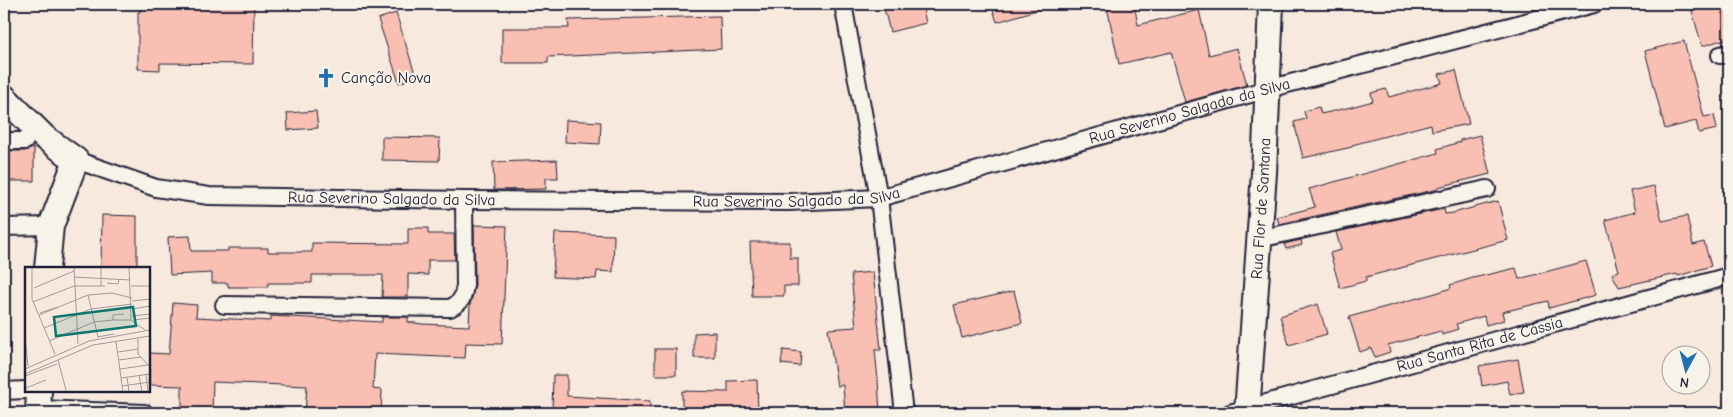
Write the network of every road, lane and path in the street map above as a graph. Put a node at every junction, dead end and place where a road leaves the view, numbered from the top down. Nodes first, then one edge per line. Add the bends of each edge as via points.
1 (843, 4) edge
2 (1271, 4) edge
3 (1594, 4) edge
4 (1268, 90) junction
5 (4, 97) edge
6 (4, 141) edge
7 (25, 141) dead end
8 (76, 160) junction
9 (1487, 189) dead end
10 (879, 198) junction
11 (464, 200) junction
12 (51, 226) junction
13 (4, 227) edge
14 (1260, 239) junction
15 (47, 267) edge
16 (1729, 276) edge
17 (224, 305) dead end
18 (4, 391) edge
19 (35, 401) edge
20 (1242, 412) edge
21 (145, 413) edge
22 (904, 413) edge

1 - 10 street
2 - 4 street, Rua Flor de Santana
3 - 4 street, Rua Severino Salgado da Silva
4 - 10 street, Rua Severino Salgado da Silva
4 - 14 street, Rua Flor de Santana
5 - 8 street, Rua Severino Salgado da Silva via 44,137
6 - 7 street
8 - 11 street, Rua Severino Salgado da Silva via 156,188 209,196
8 - 12 street
9 - 14 street
10 - 11 street, Rua Severino Salgado da Silva via 788,202
10 - 22 street
11 - 17 street via 465,284 463,296 450,308
12 - 13 street
12 - 15 street
14 - 20 street, Rua Flor de Santana
16 - 20 street, Rua Santa Rita de Cássia
18 - 19 street
19 - 21 street

